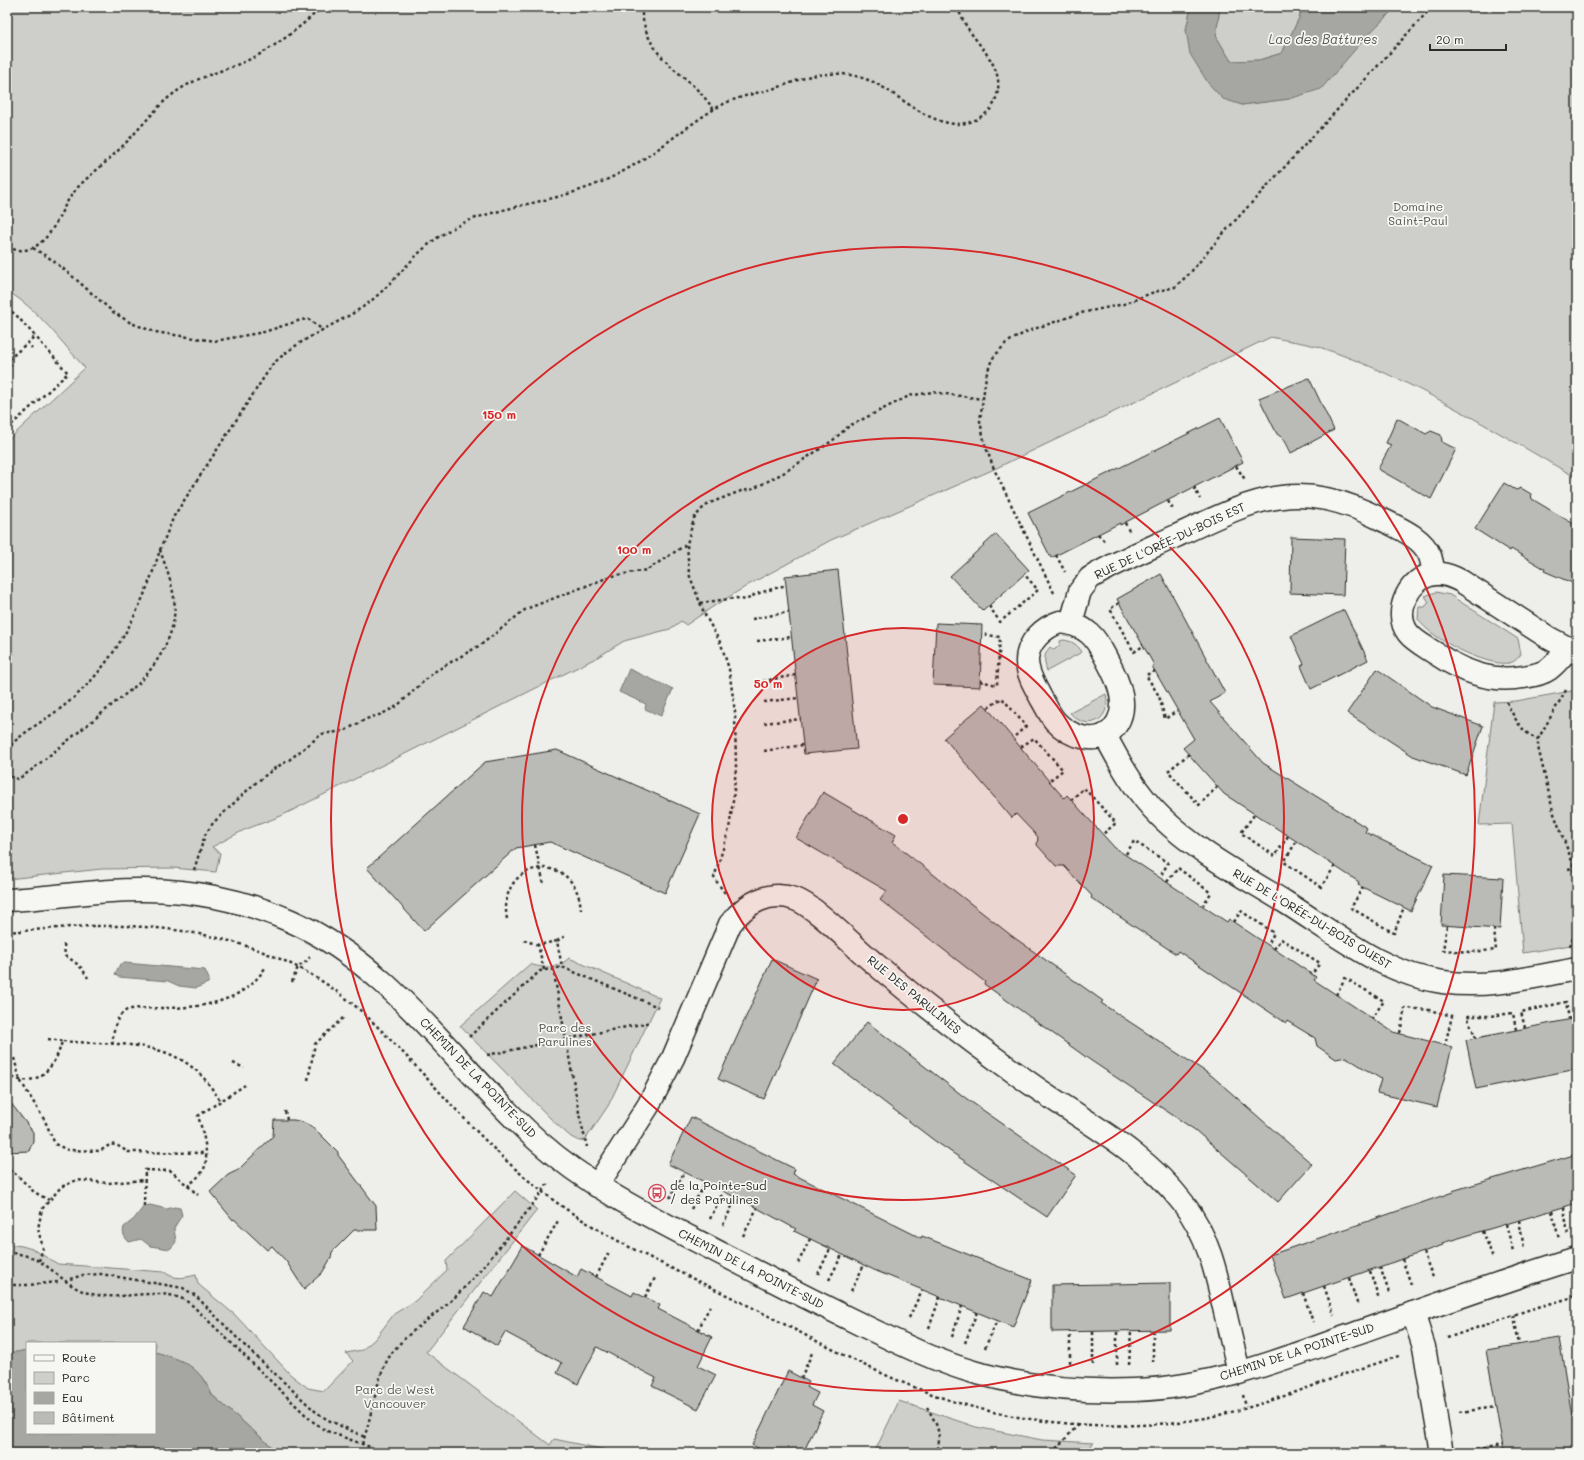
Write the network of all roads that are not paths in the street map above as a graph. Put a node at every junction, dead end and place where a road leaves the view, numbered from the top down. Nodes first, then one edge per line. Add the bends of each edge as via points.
1 (1434, 574) junction
2 (1071, 623) junction
3 (1572, 651) edge
4 (1105, 735) junction
5 (7, 900) edge
6 (1577, 969) edge
7 (597, 1186) junction
8 (1577, 1258) edge
9 (1413, 1313) junction
10 (1239, 1373) junction
11 (1442, 1453) edge

1 - 2 street, RUE DE L'ORÉE-DU-BOIS EST via 1430,556 1420,542 1381,518 1322,497 1268,498 1230,511 1090,578 1080,591
1 - 3 street via 1449,575 1461,581
1 - 3 street via 1424,578 1405,597 1401,608 1402,621 1408,633 1418,642 1447,660 1480,676 1512,679 1531,676 1548,669
2 - 4 street via 1090,634 1095,640 1120,686 1120,715
2 - 4 street via 1049,625 1040,633 1029,652 1029,672 1060,727 1080,737 1091,739
4 - 6 street, RUE DE L'ORÉE-DU-BOIS OUEST via 1115,756 1144,798 1180,835 1393,968 1406,974 1441,982 1479,985
5 - 7 street, CHEMIN DE LA POINTE-SUD via 118,891 172,891 234,901 292,921 352,956 371,971 418,1016 524,1128
7 - 10 street, CHEMIN DE LA POINTE-SUD via 641,1212 819,1304 918,1352 976,1373 1060,1388 1140,1390 1192,1384
7 - 10 street, RUE DES PARULINES via 648,1106 672,1058 730,924 742,910 756,901 778,896 794,899 815,912 909,993 968,1039 1131,1151 1168,1185 1184,1204 1209,1249 1216,1269
8 - 9 street, CHEMIN DE LA POINTE-SUD
9 - 10 street, CHEMIN DE LA POINTE-SUD
9 - 11 street via 1424,1347

